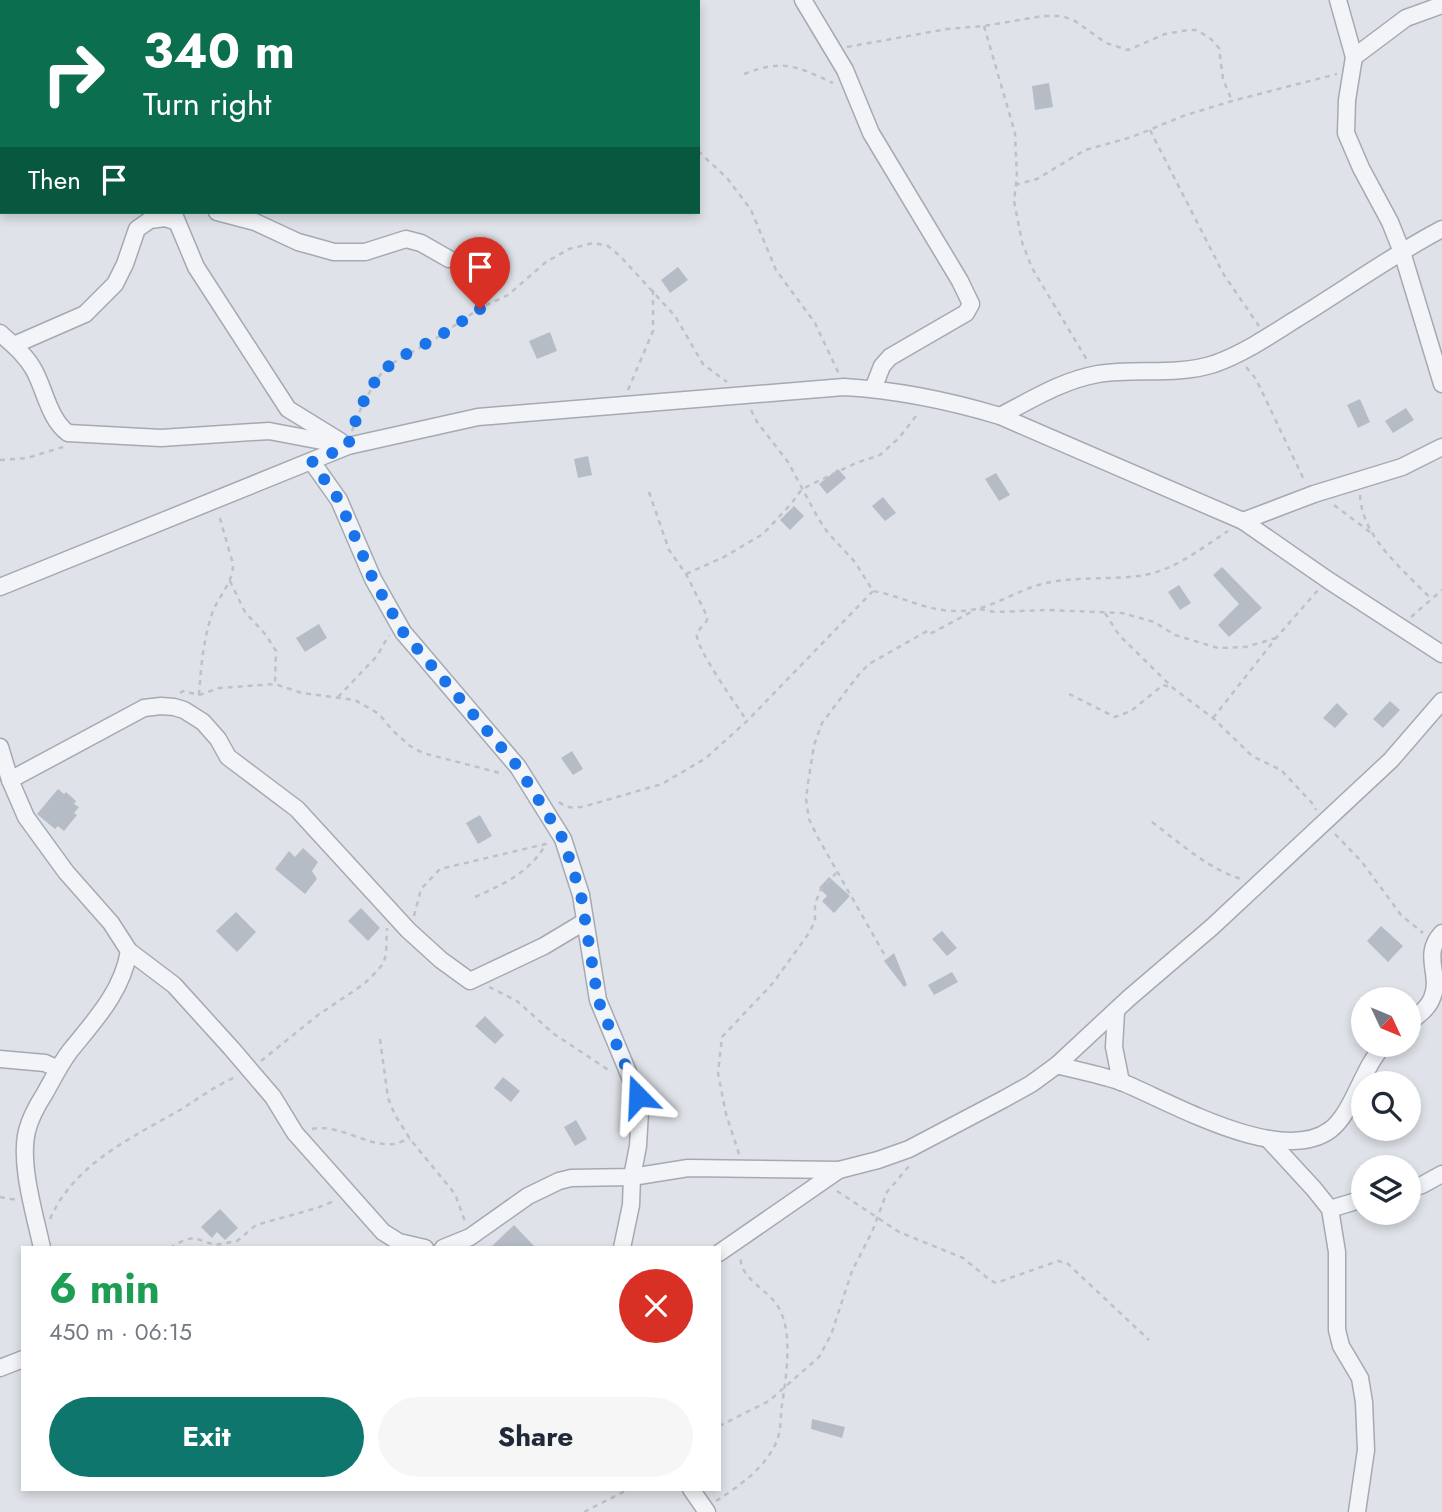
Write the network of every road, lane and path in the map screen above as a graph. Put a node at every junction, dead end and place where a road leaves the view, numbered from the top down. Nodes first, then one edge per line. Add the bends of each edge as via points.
1 (803, 0) edge
2 (1338, 0) edge
3 (1442, 5) edge
4 (984, 26) junction
5 (833, 50) junction
6 (1352, 64) junction
7 (744, 74) dead end
8 (855, 94) junction
9 (1232, 101) junction
10 (1150, 130) junction
11 (700, 153) edge
12 (1015, 186) junction
13 (225, 214) edge
14 (175, 217) edge
15 (1442, 229) edge
16 (1402, 252) junction
17 (449, 259) dead end
18 (653, 290) junction
19 (0, 333) edge
20 (1267, 338) junction
21 (14, 345) junction
22 (1233, 355) junction
23 (1096, 374) junction
24 (1442, 384) edge
25 (844, 387) junction
26 (873, 389) junction
27 (744, 394) junction
28 (930, 399) junction
29 (624, 404) junction
30 (1000, 416) junction
31 (73, 444) dead end
32 (348, 446) junction
33 (1442, 447) edge
34 (0, 460) edge
35 (312, 462) junction
36 (1360, 480) junction
37 (802, 489) junction
38 (649, 492) dead end
39 (1314, 494) junction
40 (215, 502) junction
41 (1243, 521) junction
42 (1370, 532) junction
43 (686, 574) junction
44 (1328, 580) junction
45 (230, 581) junction
46 (0, 587) edge
47 (1442, 590) edge
48 (873, 591) junction
49 (1432, 599) junction
50 (980, 609) junction
51 (974, 611) junction
52 (1105, 613) junction
53 (394, 619) junction
54 (1401, 626) junction
55 (1276, 638) junction
56 (1442, 654) edge
57 (275, 684) junction
58 (1173, 688) junction
59 (1069, 694) dead end
60 (199, 695) junction
61 (338, 697) junction
62 (1442, 701) edge
63 (161, 706) junction
64 (1213, 718) junction
65 (747, 721) junction
66 (0, 747) edge
67 (10, 780) junction
68 (530, 784) junction
69 (557, 801) dead end
70 (1152, 822) dead end
71 (1324, 824) junction
72 (563, 839) junction
73 (546, 844) junction
74 (836, 872) junction
75 (1257, 885) junction
76 (475, 897) dead end
77 (378, 898) junction
78 (584, 922) junction
79 (408, 930) junction
80 (1438, 937) edge
81 (129, 951) junction
82 (884, 954) dead end
83 (470, 981) junction
84 (1421, 1011) edge
85 (1116, 1012) junction
86 (380, 1039) dead end
87 (1375, 1057) edge
88 (0, 1059) edge
89 (1057, 1065) junction
90 (58, 1069) junction
91 (252, 1072) junction
92 (1121, 1082) junction
93 (635, 1085) junction
94 (295, 1133) junction
95 (410, 1139) junction
96 (1268, 1139) junction
97 (914, 1162) dead end
98 (746, 1170) junction
99 (839, 1170) junction
100 (1442, 1174) edge
101 (632, 1177) junction
102 (822, 1182) junction
103 (1421, 1185) edge
104 (351, 1197) junction
105 (1351, 1203) edge
106 (1330, 1209) junction
107 (876, 1217) junction
108 (471, 1237) junction
109 (745, 1237) junction
110 (41, 1244) edge
111 (174, 1246) edge
112 (416, 1246) edge
113 (448, 1246) edge
114 (622, 1246) edge
115 (721, 1252) edge
116 (1149, 1340) dead end
117 (21, 1360) edge
118 (0, 1368) edge
119 (786, 1388) junction
120 (721, 1425) edge
121 (625, 1491) edge
122 (692, 1491) edge
123 (1359, 1510) edge
124 (706, 1511) edge
125 (584, 1512) edge

1 - 5 street
2 - 6 street via 1352,45
3 - 6 street via 1406,18
4 - 5 path
4 - 9 path via 1062,16 1106,43 1128,50 1165,34 1197,30 1219,48 1223,79
4 - 12 path via 1015,133
5 - 8 street
6 - 9 path
6 - 16 street via 1346,133
7 - 8 path via 778,64
8 - 26 street via 871,133 971,303 966,313 890,357
9 - 10 path
10 - 12 path via 1085,150 1037,179
10 - 20 path via 1223,275
11 - 25 path via 751,210 776,270 815,323
12 - 23 path via 1017,223 1032,268
13 - 17 street via 334,252 365,252 406,239
14 - 21 street via 150,220 137,229 115,284 92,309
14 - 32 street via 196,267 288,409
15 - 16 street
16 - 20 street
16 - 24 street
18 - 27 path via 682,325 703,364
18 - 29 path via 653,331
18 - 32 path via 608,246 593,243 569,249 508,295 391,364 362,403
19 - 21 street
20 - 22 street
21 - 32 street via 33,369 68,433 161,438 269,430
22 - 23 street via 1176,372
22 - 39 path via 1256,379
23 - 30 street via 1054,388
25 - 26 street
25 - 27 street
26 - 28 street
27 - 29 street
27 - 37 path
28 - 30 street
28 - 37 path via 880,455
29 - 32 street via 478,417
30 - 41 street
31 - 34 path via 27,458
32 - 35 street
33 - 36 street via 1402,467
35 - 40 street
35 - 53 street via 339,500
36 - 39 street
36 - 42 path via 1361,509
37 - 43 path via 763,534
37 - 48 path via 828,533 855,562
38 - 43 path via 669,550
39 - 41 street
39 - 42 path
40 - 45 path via 233,564
40 - 46 street
41 - 44 street
41 - 50 path via 1166,569 1141,576 1042,584
42 - 49 path
43 - 65 path via 708,620 697,632 697,642
44 - 54 street
44 - 55 path
45 - 57 path via 245,612 276,651
45 - 60 path via 205,636
47 - 49 path
48 - 51 path via 931,608
48 - 65 path
49 - 54 path
50 - 51 path
50 - 52 path
51 - 74 path via 869,664 822,723 806,799 809,819
52 - 55 path via 1138,617 1218,649
52 - 58 path via 1119,635
53 - 61 path via 376,656
53 - 68 street
54 - 56 street
55 - 64 path
57 - 60 path via 219,688
57 - 61 path
58 - 59 path via 1163,685 1115,717
58 - 64 path
60 - 63 path via 183,691
61 - 68 path via 370,708 423,753
62 - 71 street via 1391,760
63 - 67 street via 144,708
63 - 77 street via 184,710 203,722 228,757 297,809
64 - 71 path via 1252,757 1287,775
65 - 69 path via 706,758 662,784 577,808
66 - 67 street
67 - 81 street via 43,842
68 - 72 street
70 - 75 path via 1222,873
71 - 75 street
71 - 80 path via 1362,862 1401,915
72 - 73 path
72 - 78 street via 581,895
73 - 76 path via 512,880
73 - 79 path via 440,870 421,889
74 - 82 path
74 - 98 path via 820,891 816,921 809,933 773,983 722,1037 718,1073 722,1097
75 - 85 street
77 - 79 street
77 - 91 path via 386,911 383,964 364,984 265,1056
78 - 83 street
78 - 93 street via 598,1000
79 - 83 street
80 - 84 street via 1432,954 1435,988 1432,1000
81 - 90 street via 120,981 100,1017
81 - 91 street via 173,985
83 - 93 path via 517,1001 554,1034
85 - 89 street
85 - 92 street via 1114,1047
86 - 95 path via 388,1098
87 - 96 street via 1341,1120 1330,1130 1300,1143
88 - 90 street via 45,1063
89 - 92 street
89 - 99 street via 1031,1084 909,1149
90 - 110 street via 26,1132 27,1171
91 - 94 street
91 - 110 path via 232,1078 95,1162 64,1192
92 - 96 street via 1201,1118
93 - 101 street via 640,1111
94 - 95 path via 321,1127 376,1142 394,1144
94 - 104 street
95 - 108 path via 455,1194
96 - 106 street
97 - 107 path via 895,1180
98 - 99 street
98 - 101 street via 688,1168
99 - 102 street
100 - 103 street
101 - 108 street via 559,1181 528,1196
101 - 114 street
102 - 107 path
102 - 109 street
104 - 111 path via 256,1225 225,1245 194,1238
104 - 112 street via 383,1232
105 - 106 street
106 - 123 street via 1337,1252 1337,1330 1360,1378 1364,1402 1366,1450
107 - 116 path via 899,1232 963,1258 996,1283 1058,1261 1066,1263
107 - 119 path via 826,1347
108 - 113 street
109 - 115 street
109 - 119 path via 741,1266 773,1299 784,1319
117 - 118 street
119 - 120 path
119 - 124 path via 781,1428 770,1454
121 - 125 path
122 - 124 street

